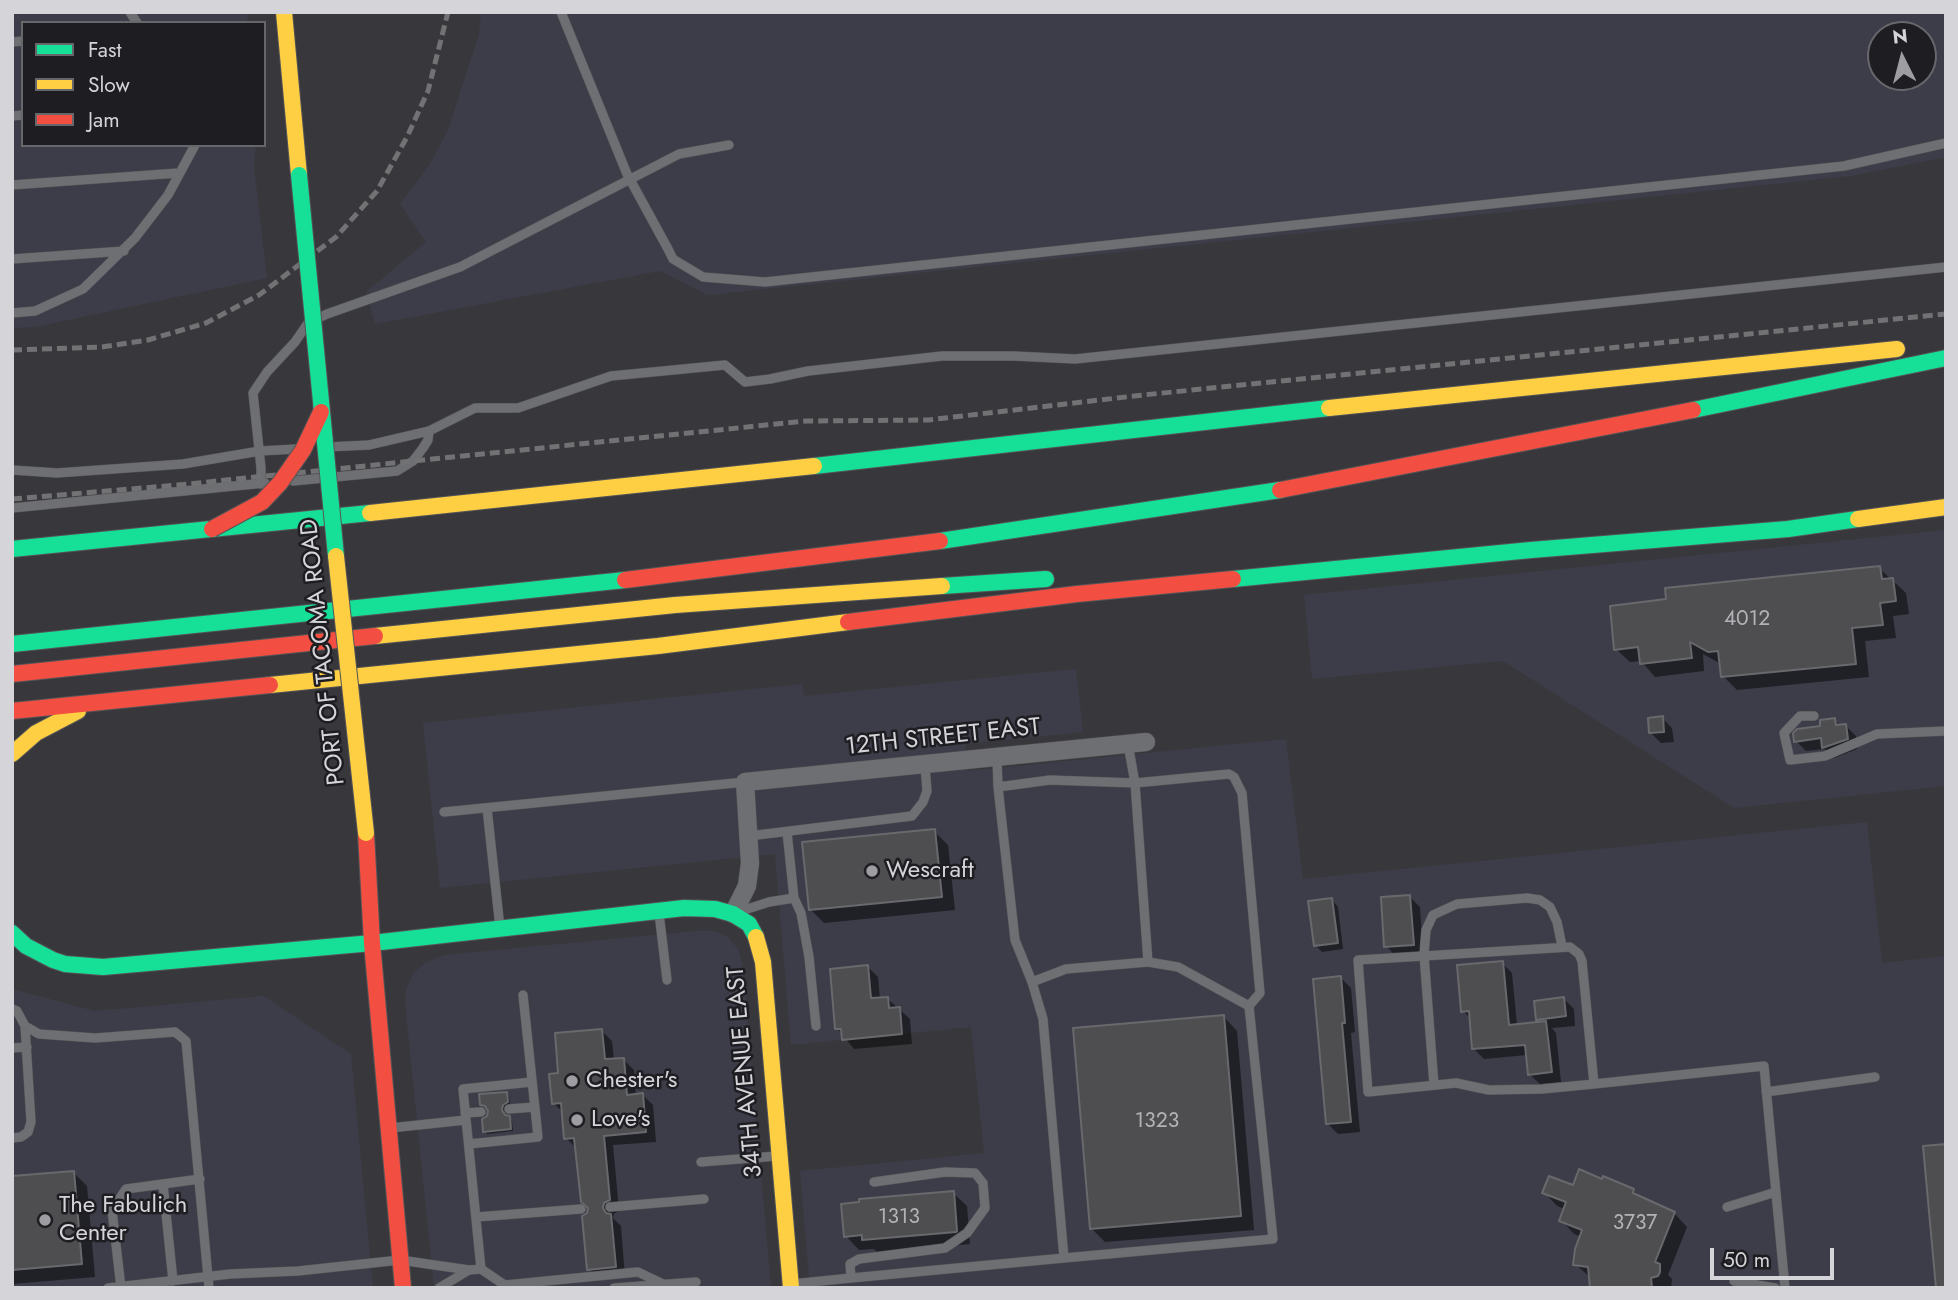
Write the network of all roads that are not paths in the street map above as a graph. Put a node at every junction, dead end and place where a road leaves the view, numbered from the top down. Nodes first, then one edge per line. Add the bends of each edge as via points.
1 (284, 12) edge
2 (561, 12) edge
3 (1946, 143) edge
4 (729, 145) dead end
5 (194, 147) edge
6 (178, 173) junction
7 (630, 179) junction
8 (12, 185) edge
9 (124, 251) junction
10 (12, 259) edge
11 (1946, 267) edge
12 (12, 313) edge
13 (1946, 343) edge
14 (1946, 358) edge
15 (321, 412) junction
16 (429, 431) junction
17 (260, 451) junction
18 (12, 470) edge
19 (261, 484) junction
20 (1946, 507) edge
21 (12, 508) edge
22 (332, 517) junction
23 (212, 529) junction
24 (12, 549) edge
25 (1531, 550) junction
26 (1100, 576) dead end
27 (1058, 578) dead end
28 (12, 644) edge
29 (12, 674) edge
30 (96, 705) junction
31 (12, 711) edge
32 (1814, 716) dead end
33 (1946, 731) edge
34 (1137, 743) joint
35 (12, 754) edge
36 (998, 758) junction
37 (925, 766) junction
38 (745, 782) junction
39 (1135, 783) junction
40 (998, 787) junction
41 (487, 808) junction
42 (444, 812) dead end
43 (787, 832) junction
44 (748, 836) junction
45 (794, 898) junction
46 (659, 910) junction
47 (733, 914) junction
48 (500, 929) junction
49 (12, 933) edge
50 (372, 943) junction
51 (1562, 946) junction
52 (1424, 955) junction
53 (1148, 962) junction
54 (667, 980) dead end
55 (1032, 982) junction
56 (523, 995) dead end
57 (1249, 1006) junction
58 (12, 1009) edge
59 (25, 1026) junction
60 (816, 1026) dead end
61 (27, 1047) junction
62 (12, 1048) edge
63 (1875, 1077) dead end
64 (532, 1082) junction
65 (1594, 1084) junction
66 (1434, 1085) junction
67 (1766, 1092) junction
68 (535, 1107) junction
69 (509, 1110) dead end
70 (481, 1112) dead end
71 (465, 1117) junction
72 (389, 1128) junction
73 (12, 1138) edge
74 (469, 1144) junction
75 (779, 1156) junction
76 (701, 1162) dead end
77 (200, 1179) junction
78 (874, 1182) dead end
79 (163, 1184) junction
80 (1776, 1192) junction
81 (705, 1199) dead end
82 (610, 1207) dead end
83 (1727, 1207) dead end
84 (581, 1209) dead end
85 (476, 1217) junction
86 (1064, 1258) junction
87 (400, 1260) junction
88 (481, 1269) junction
89 (469, 1270) junction
90 (851, 1278) junction
91 (173, 1281) junction
92 (1734, 1281) dead end
93 (696, 1282) dead end
94 (209, 1283) edge
95 (663, 1284) junction
96 (790, 1286) edge
97 (121, 1287) edge
98 (507, 1287) edge
99 (108, 1288) edge
100 (402, 1288) edge
101 (439, 1288) edge
102 (614, 1288) edge
103 (1775, 1288) edge
104 (1785, 1288) edge

1 - 15 main road, PORT OF TACOMA ROAD, bridge
2 - 7 lane
3 - 7 lane via 1844,166 765,282 703,277 673,258
4 - 7 lane via 679,154
5 - 6 lane
6 - 8 lane
6 - 9 lane via 168,195
7 - 17 lane via 460,267 308,323 253,393
9 - 10 lane
9 - 12 lane via 83,289 35,312
11 - 16 lane via 1075,359 942,356 745,382 726,365 611,376 518,408 475,408
13 - 22 main road
14 - 28 main road via 1284,489 946,540 671,575
15 - 22 main road, PORT OF TACOMA ROAD, bridge
15 - 23 main road, bridge via 280,484 241,516
16 - 17 lane via 369,445
16 - 19 lane via 423,449 397,471
17 - 18 lane via 183,464 57,472
17 - 19 lane
19 - 21 lane
20 - 25 main road via 1788,529
22 - 23 main road, bridge
22 - 50 main road, PORT OF TACOMA ROAD, bridge via 366,833
23 - 24 main road
25 - 26 main road
25 - 30 main road via 1077,594 658,646
27 - 29 main road via 675,605
30 - 31 main road
30 - 35 main road via 36,733
32 - 33 lane via 1800,716 1784,733 1790,760 1825,756 1877,734
34 - 36 street, 12TH STREET EAST
34 - 39 lane
36 - 37 street, 12TH STREET EAST
36 - 40 lane
37 - 38 street, 12TH STREET EAST
37 - 43 lane via 927,791 912,816
38 - 41 lane
38 - 44 street
39 - 40 lane via 1050,780
39 - 53 lane
39 - 57 lane via 1234,777 1242,793 1260,993
40 - 55 lane via 1015,940
41 - 42 lane
41 - 48 lane
43 - 44 lane
43 - 45 lane
44 - 47 street via 747,886
45 - 47 lane
45 - 60 lane via 806,937
46 - 47 main road via 715,909
46 - 48 main road
46 - 54 lane
47 - 75 main road, 34TH AVENUE EAST via 749,924 763,962
48 - 50 main road
49 - 50 main road via 53,960 103,967
50 - 72 main road, PORT OF TACOMA ROAD
51 - 52 lane
51 - 52 lane via 1550,907 1527,898 1444,908 1433,915 1426,930
51 - 65 lane via 1570,947 1582,961
52 - 66 lane
52 - 66 lane via 1358,960 1368,1092
53 - 55 lane via 1066,970
53 - 57 lane via 1178,967
55 - 86 lane via 1043,1019
56 - 64 lane
57 - 86 lane via 1273,1239
58 - 59 lane
59 - 61 lane
59 - 77 lane via 39,1034 95,1038 175,1032 186,1041
61 - 62 lane
61 - 73 lane via 31,1122 22,1138
63 - 67 lane
64 - 68 lane
64 - 71 lane via 463,1088
65 - 66 lane via 1489,1090 1455,1083
65 - 67 lane via 1764,1066
67 - 80 lane
68 - 69 lane
68 - 74 lane via 538,1137
70 - 71 lane
71 - 72 lane
71 - 74 lane
72 - 87 main road, PORT OF TACOMA ROAD
74 - 85 lane
75 - 76 lane
75 - 96 main road, 34TH AVENUE EAST
77 - 79 lane
77 - 94 lane
78 - 90 lane via 945,1172 975,1173 984,1183 985,1208 967,1233 945,1248 859,1259 850,1264
79 - 91 lane
79 - 97 lane via 126,1189 113,1210
80 - 83 lane
80 - 104 lane
81 - 82 lane
84 - 85 lane
85 - 88 lane
86 - 90 lane
87 - 89 lane
87 - 94 lane
87 - 100 main road, PORT OF TACOMA ROAD
88 - 89 lane
88 - 98 lane
89 - 101 lane
90 - 96 lane
91 - 94 lane
91 - 97 lane
92 - 103 lane
93 - 95 lane
95 - 98 lane via 638,1272
95 - 102 lane
97 - 99 lane

